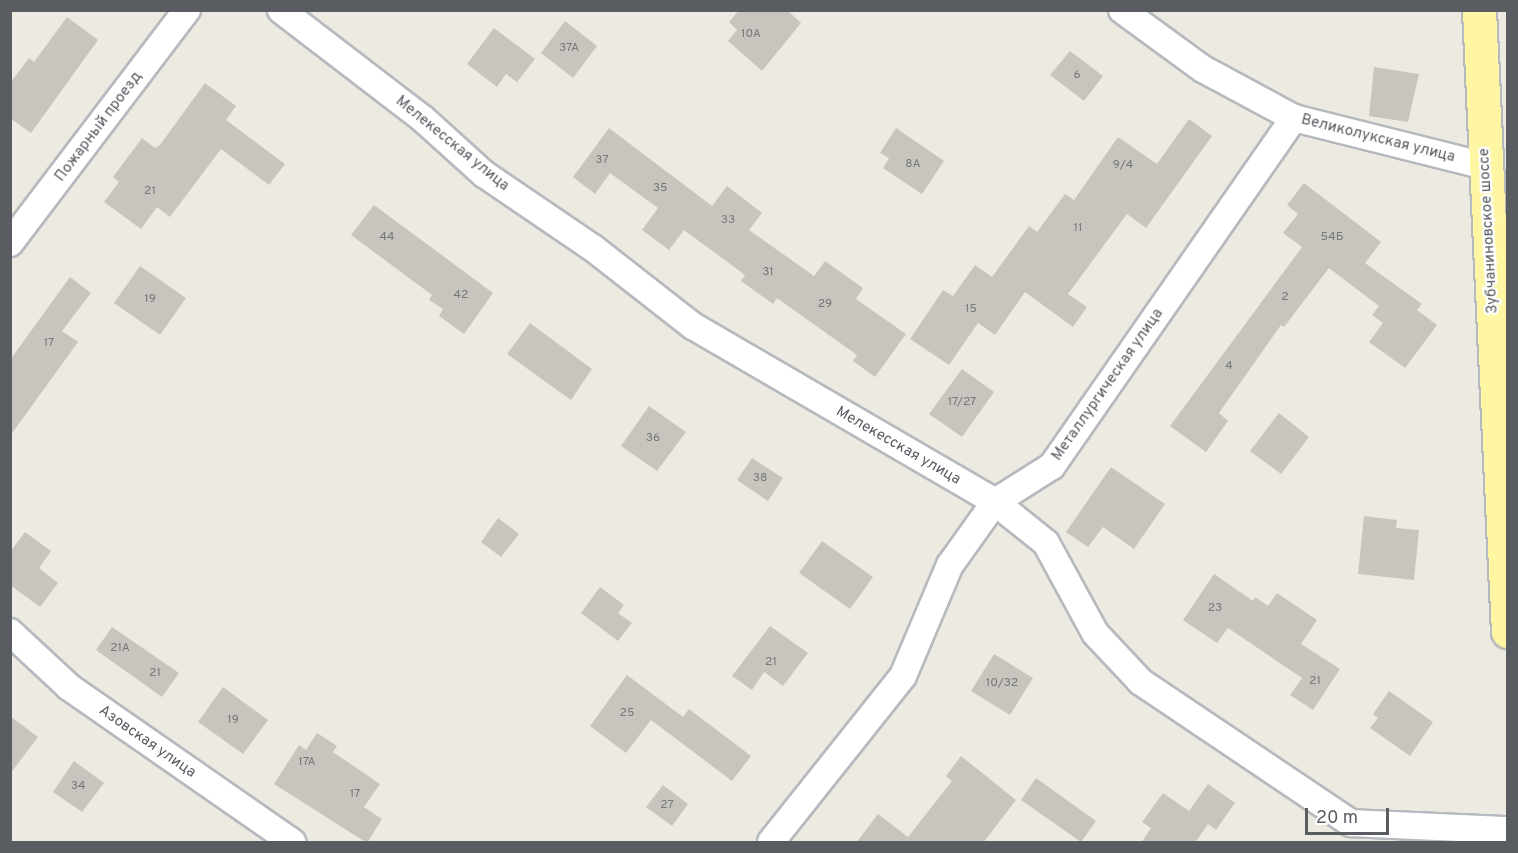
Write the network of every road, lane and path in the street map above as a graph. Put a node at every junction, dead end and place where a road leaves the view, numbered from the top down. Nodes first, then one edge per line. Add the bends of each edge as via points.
1 (187, 10) edge
2 (281, 10) edge
3 (1122, 10) edge
4 (1479, 10) edge
5 (1294, 118) junction
6 (1485, 166) junction
7 (10, 243) edge
8 (995, 502) junction
9 (1508, 631) edge
10 (10, 632) edge
11 (1508, 830) edge
12 (292, 843) edge
13 (771, 843) edge

1 - 7 street, Пожарный проезд
2 - 8 street, Мелекесская улица via 422,118 484,174 593,248 693,326
3 - 5 street, Великолукская улица via 1203,69
4 - 6 main road, Зубчаниновское шоссе
5 - 6 street, Великолукская улица
5 - 8 street, Металлургическая улица via 1052,466
6 - 9 main road, Зубчаниновское шоссе
8 - 11 street, Мелекесская улица via 1046,543 1095,633 1141,682 1351,824
8 - 13 street, Металлургическая улица via 950,565 903,676
10 - 12 street, Азовская улица via 69,687

